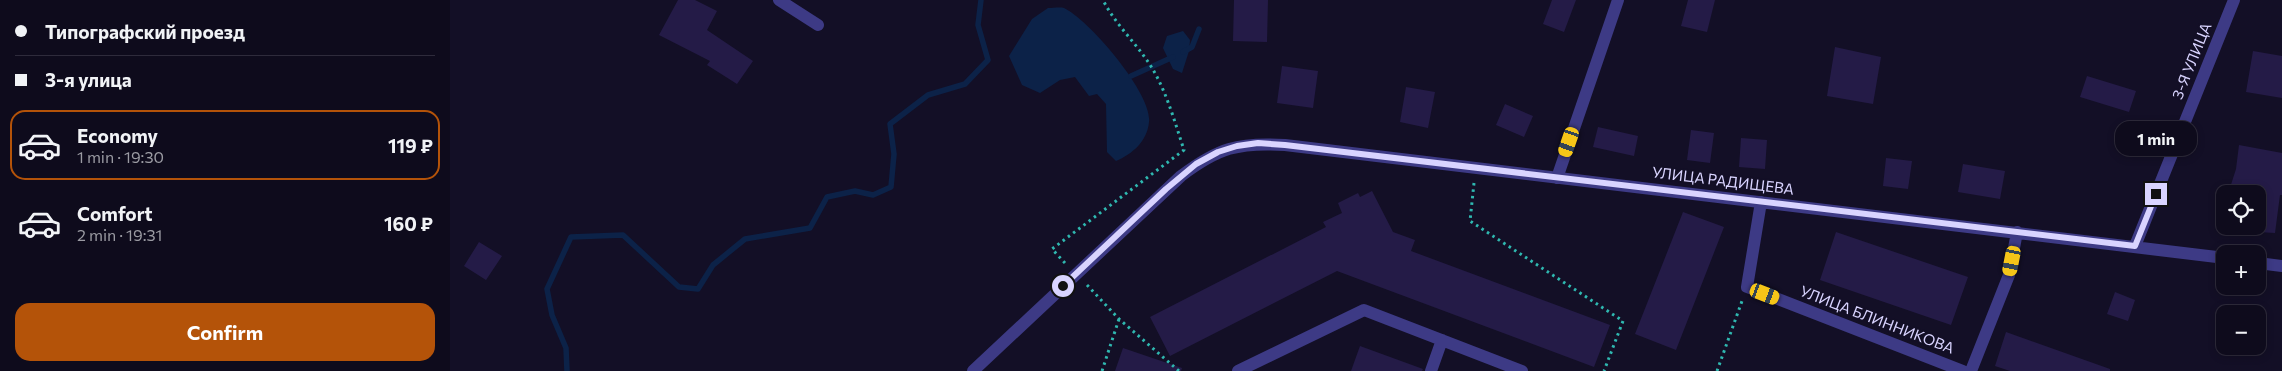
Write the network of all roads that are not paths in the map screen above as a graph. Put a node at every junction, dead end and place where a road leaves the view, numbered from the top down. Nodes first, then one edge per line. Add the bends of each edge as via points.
1 (779, 0) edge
2 (1618, 0) edge
3 (2234, 0) edge
4 (818, 24) dead end
5 (1557, 178) junction
6 (1761, 202) junction
7 (2017, 232) junction
8 (2135, 246) junction
9 (2216, 257) edge
10 (2266, 264) edge
11 (2282, 266) edge
12 (1442, 340) junction
13 (973, 371) edge
14 (1238, 371) edge
15 (1431, 371) edge
16 (1522, 371) edge
17 (1963, 371) edge
18 (1971, 371) edge

1 - 4 street
2 - 5 street
3 - 8 street, 3-Я УЛИЦА
5 - 6 street, УЛИЦА РАДИЩЕВА
5 - 13 street, УЛИЦА РАДИЩЕВА via 1285,145 1258,143 1218,152 1196,164 1166,189
6 - 7 street, УЛИЦА РАДИЩЕВА
6 - 17 street, УЛИЦА БЛИННИКОВА via 1747,287
7 - 8 street, УЛИЦА РАДИЩЕВА
7 - 18 street via 2009,276
8 - 9 street, УЛИЦА РАДИЩЕВА
10 - 11 street
12 - 14 street via 1364,310
12 - 15 street
12 - 16 street

